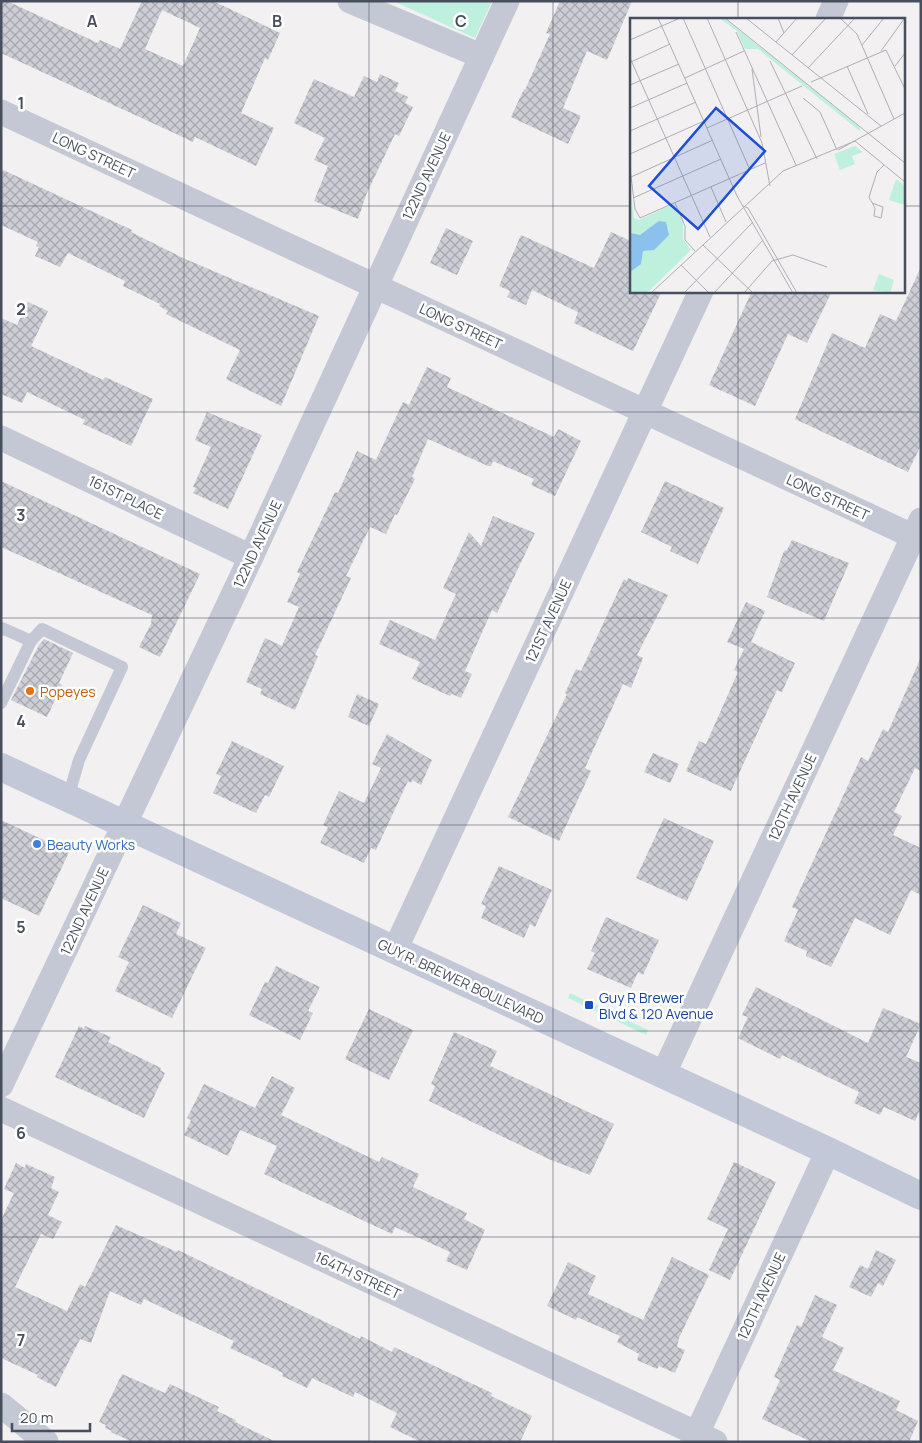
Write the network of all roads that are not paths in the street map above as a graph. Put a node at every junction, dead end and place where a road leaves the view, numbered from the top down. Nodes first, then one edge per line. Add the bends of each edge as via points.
1 (350, 1) edge
2 (507, 1) edge
3 (836, 1) edge
4 (828, 18) edge
5 (481, 56) junction
6 (1, 112) edge
7 (376, 286) junction
8 (701, 292) edge
9 (645, 412) junction
10 (1, 438) edge
11 (918, 532) edge
12 (251, 557) junction
13 (1, 630) edge
14 (31, 640) junction
15 (1, 703) edge
16 (1, 767) edge
17 (68, 798) junction
18 (125, 824) junction
19 (395, 950) junction
20 (664, 1075) junction
21 (1, 1085) edge
22 (1, 1109) edge
23 (828, 1150) junction
24 (921, 1196) edge
25 (1, 1405) edge
26 (701, 1439) edge
27 (46, 1442) edge

1 - 5 street
2 - 5 street, 122ND AVENUE
3 - 4 street
5 - 7 street, 122ND AVENUE
6 - 7 street, LONG STREET
7 - 9 street, LONG STREET
7 - 12 street, 122ND AVENUE
8 - 9 street, 121ST AVENUE
9 - 11 street, LONG STREET
9 - 19 street, 121ST AVENUE
10 - 12 street, 161ST PLACE
11 - 20 street, 120TH AVENUE
12 - 18 street, 122ND AVENUE
13 - 14 lane
14 - 15 lane
14 - 17 lane via 42,629 122,667 79,760
16 - 17 main road, GUY R. BREWER BOULEVARD
17 - 18 main road, GUY R. BREWER BOULEVARD
18 - 19 main road, GUY R. BREWER BOULEVARD
18 - 21 street, 122ND AVENUE
19 - 20 main road, GUY R. BREWER BOULEVARD
20 - 23 main road, GUY R. BREWER BOULEVARD
22 - 26 street, 164TH STREET
23 - 24 main road, GUY R. BREWER BOULEVARD
23 - 26 street, 120TH AVENUE
25 - 27 street

